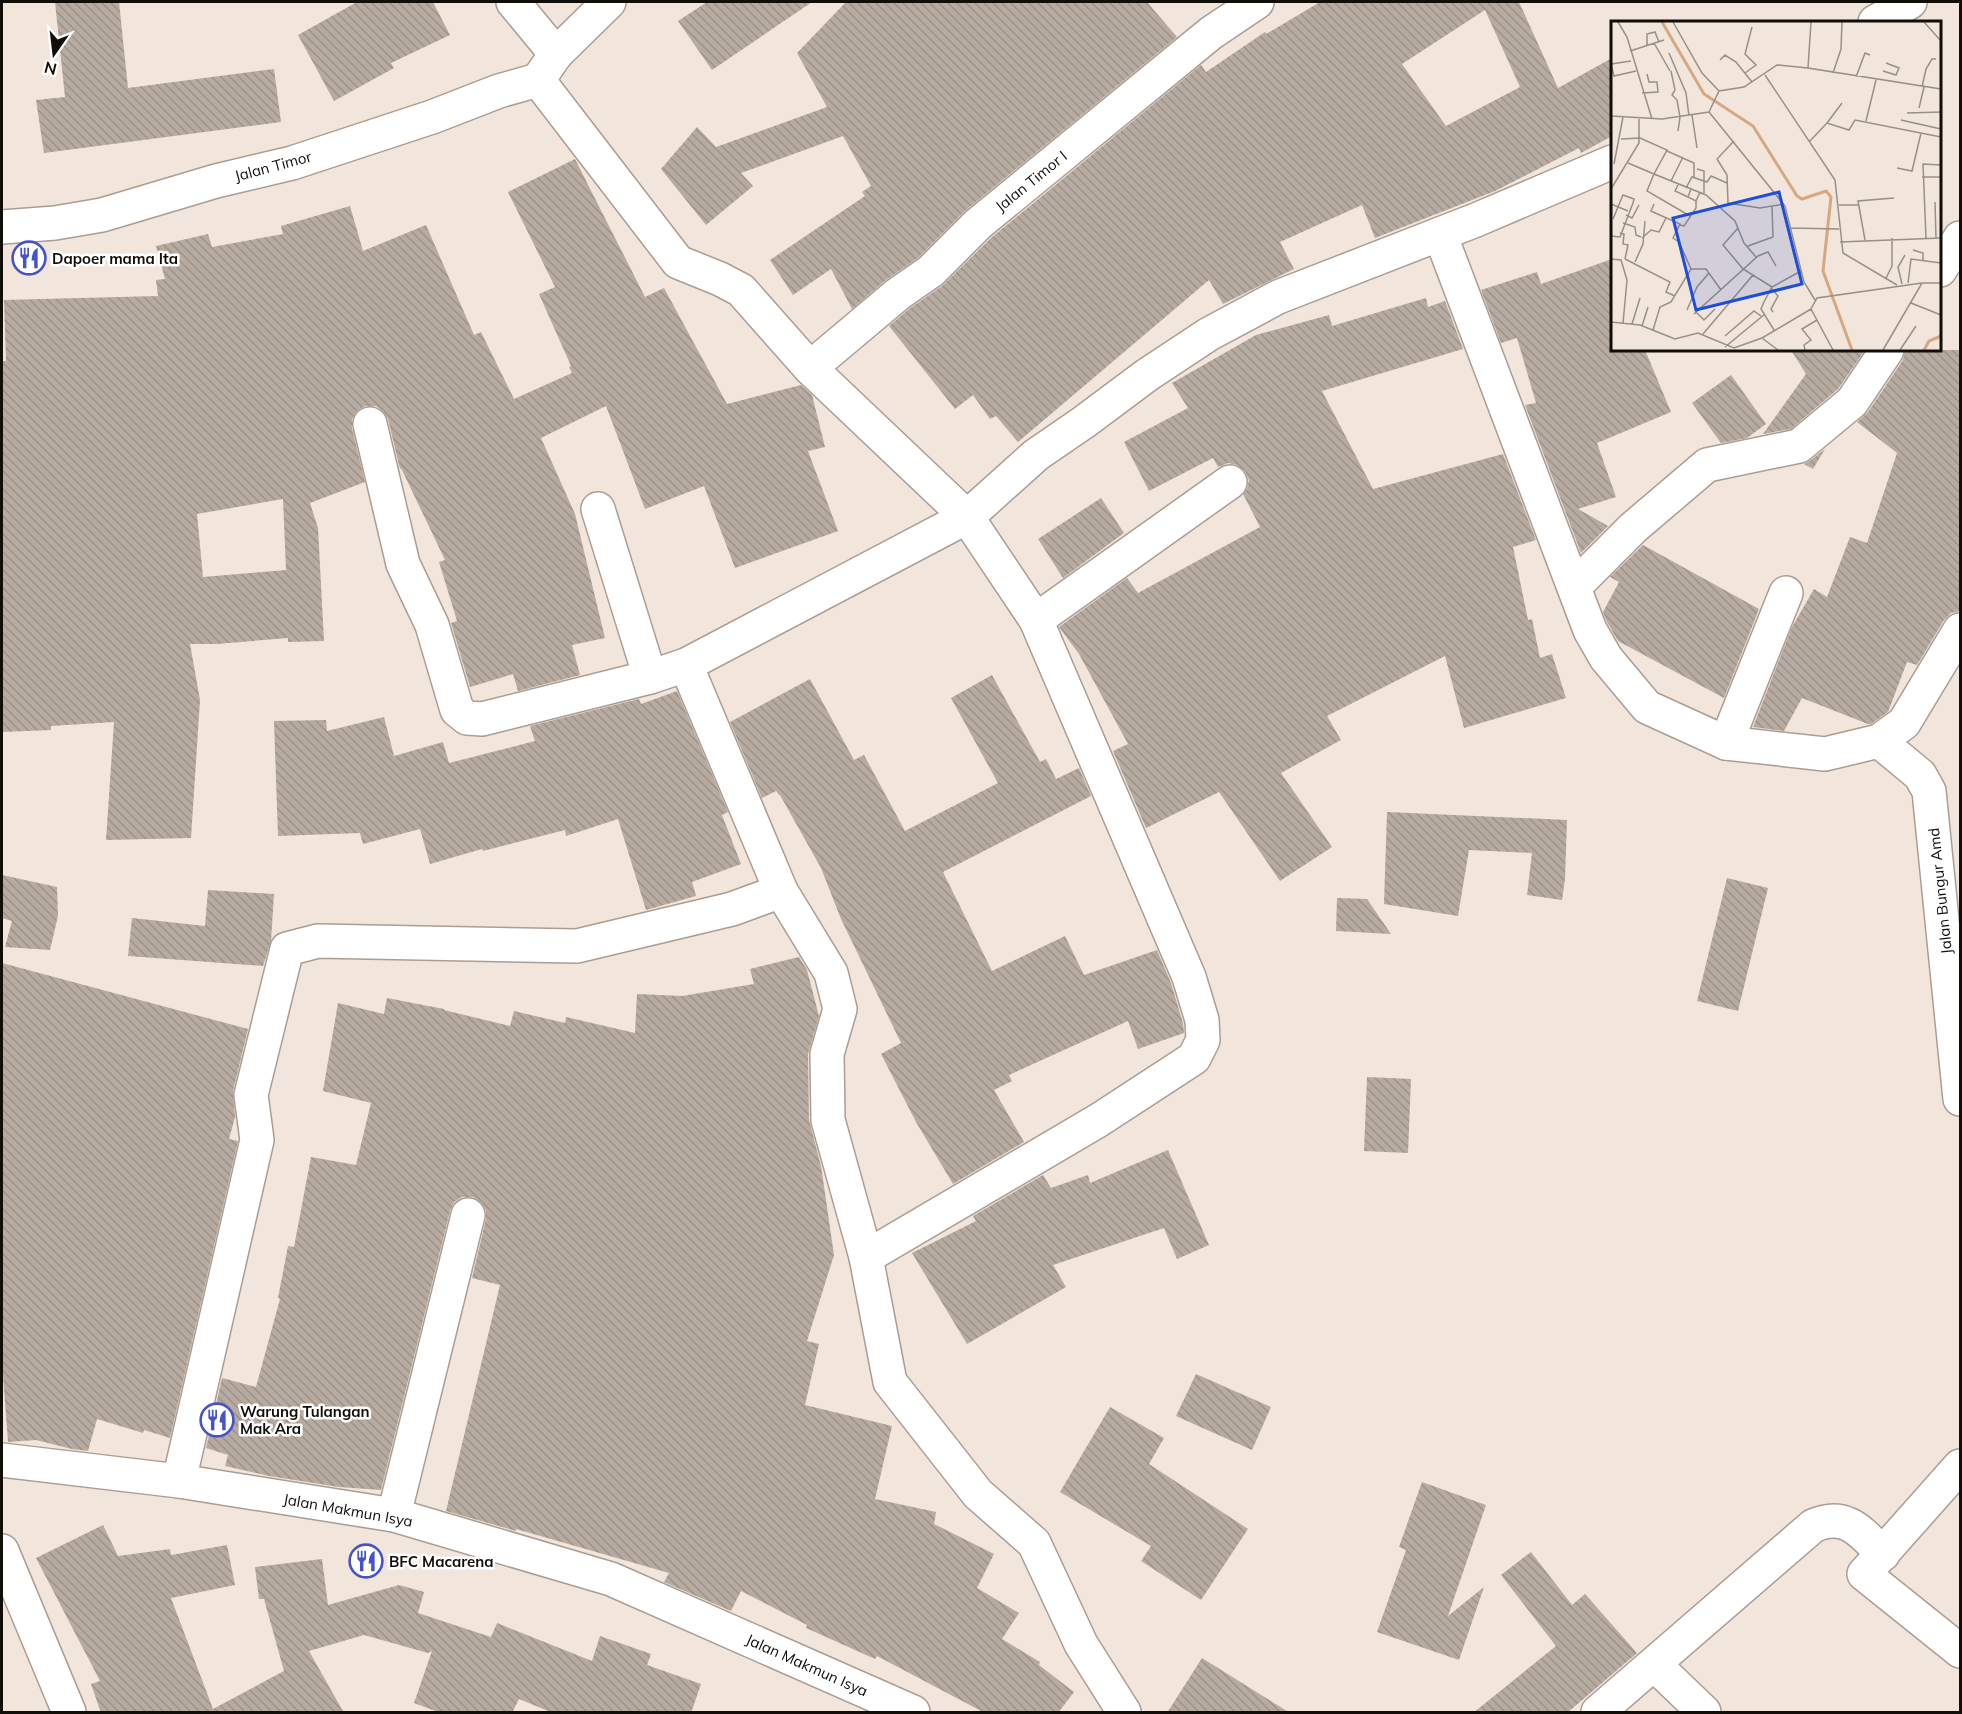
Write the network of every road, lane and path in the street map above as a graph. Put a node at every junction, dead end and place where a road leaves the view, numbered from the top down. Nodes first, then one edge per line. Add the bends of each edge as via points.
1 (513, 2) edge
2 (609, 2) edge
3 (1257, 2) edge
4 (1910, 2) edge
5 (1877, 21) edge
6 (556, 54) junction
7 (538, 80) junction
8 (1611, 162) edge
9 (2, 227) edge
10 (1440, 234) junction
11 (1960, 238) edge
12 (1941, 268) edge
13 (1886, 351) edge
14 (810, 368) junction
15 (370, 424) dead end
16 (1230, 482) dead end
17 (598, 509) dead end
18 (967, 517) junction
19 (1574, 587) junction
20 (1786, 592) dead end
21 (1036, 620) junction
22 (1960, 630) edge
23 (686, 665) junction
24 (650, 677) junction
25 (1879, 741) junction
26 (1726, 742) junction
27 (782, 891) junction
28 (1960, 1099) edge
29 (468, 1215) dead end
30 (866, 1257) junction
31 (2, 1460) edge
32 (1960, 1466) edge
33 (179, 1482) junction
34 (394, 1515) junction
35 (2, 1551) edge
36 (1883, 1554) junction
37 (1960, 1651) edge
38 (1655, 1665) junction
39 (69, 1713) edge
40 (913, 1713) edge
41 (1124, 1713) edge
42 (1598, 1713) edge
43 (1704, 1713) edge

1 - 6 street
2 - 6 street
3 - 14 street, Jalan Timor I via 1211,33 978,224 931,271
4 - 5 street
6 - 7 street
7 - 9 street, Jalan Timor via 292,163 102,215
7 - 14 street via 678,262 741,290
8 - 10 street
10 - 18 street via 1278,297 1209,334 1036,455
10 - 19 street
11 - 12 street
13 - 19 street via 1852,402 1799,446 1707,465 1633,528
14 - 18 street
15 - 24 street via 403,564 432,625 458,710 467,718 482,718
16 - 21 street
17 - 24 street
18 - 21 street
18 - 23 street
19 - 26 street via 1590,630 1606,658 1647,707
20 - 26 street
21 - 30 street via 1189,977 1202,1020 1203,1040 1194,1059 1099,1120
22 - 25 street via 1904,723
23 - 24 street
23 - 27 street
25 - 26 street via 1825,754
25 - 28 street, Jalan Bungur Amd via 1920,776 1929,791
27 - 30 street via 831,973 840,1009 827,1054 828,1120
27 - 33 street via 732,909 577,946 318,941 287,949 251,1095 257,1140
29 - 34 street
30 - 41 street via 890,1382 978,1494 1034,1543 1081,1644
31 - 33 street, Jalan Makmun Isya
32 - 36 street
33 - 34 street, Jalan Makmun Isya
34 - 40 street, Jalan Makmun Isya via 611,1578
35 - 39 street
36 - 37 street via 1864,1574
36 - 38 street via 1857,1527 1843,1521 1824,1521 1813,1526
38 - 42 street
38 - 43 street

